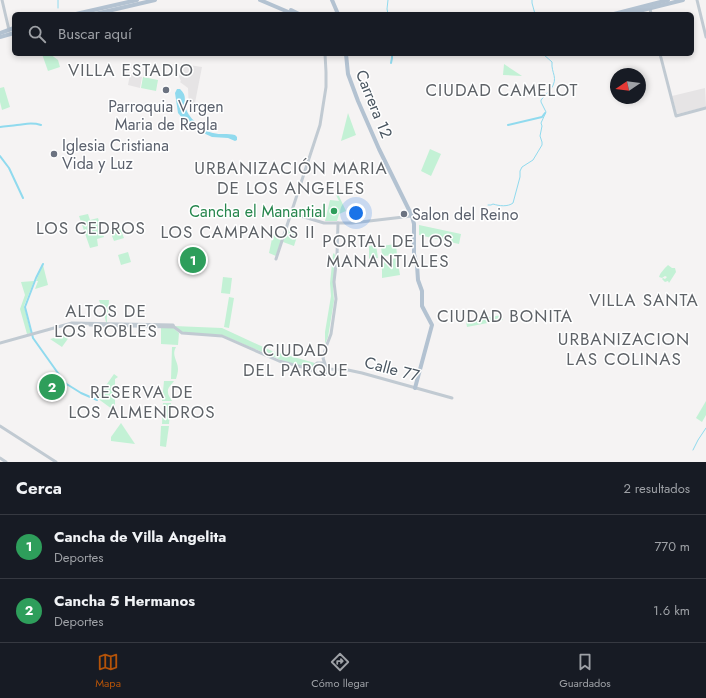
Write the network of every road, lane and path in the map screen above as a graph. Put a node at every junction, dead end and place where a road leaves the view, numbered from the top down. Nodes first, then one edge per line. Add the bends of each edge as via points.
1 (2, 0) edge
2 (136, 0) edge
3 (152, 0) edge
4 (260, 0) edge
5 (266, 0) edge
6 (332, 0) edge
7 (668, 0) edge
8 (683, 0) edge
9 (697, 0) edge
10 (283, 8) junction
11 (650, 8) junction
12 (85, 12) edge
13 (103, 12) edge
14 (290, 12) edge
15 (294, 12) edge
16 (337, 12) edge
17 (628, 12) edge
18 (630, 12) edge
19 (651, 12) edge
20 (12, 29) edge
21 (9, 30) junction
22 (0, 32) edge
23 (12, 34) edge
24 (0, 37) edge
25 (706, 37) edge
26 (325, 56) edge
27 (346, 56) edge
28 (661, 56) edge
29 (706, 108) edge
30 (291, 213) junction
31 (412, 216) junction
32 (338, 223) junction
33 (276, 259) dead end
34 (0, 344) edge
35 (323, 358) junction
36 (319, 363) junction
37 (325, 365) junction
38 (314, 372) junction
39 (415, 388) junction
40 (452, 398) dead end
41 (0, 426) edge
42 (0, 458) edge
43 (6, 462) edge
44 (56, 462) edge

1 - 21 street
2 - 12 main road
3 - 13 main road
4 - 10 main road
5 - 10 main road
6 - 16 main road
7 - 17 main road
8 - 11 main road
9 - 25 street
10 - 14 main road
10 - 15 main road
11 - 18 main road
11 - 19 street
20 - 21 main road
21 - 22 main road
23 - 24 main road
26 - 30 street via 326,87 320,125
27 - 31 main road, Carrera 12 via 348,74 358,101
28 - 29 street via 676,116
30 - 32 street via 322,223
30 - 33 street
31 - 32 street
31 - 39 main road, Carrera 12 via 414,254 422,291 422,306 432,324
32 - 35 street via 334,282 336,299
34 - 38 street via 72,325 174,326 182,333 222,336 279,361
35 - 36 street
35 - 37 street
36 - 37 street
36 - 38 street via 314,366
37 - 38 street via 327,372 324,375 320,376
37 - 39 street, Calle 77 via 330,369 348,370
39 - 40 street, Calle 77
41 - 44 street
42 - 43 street

